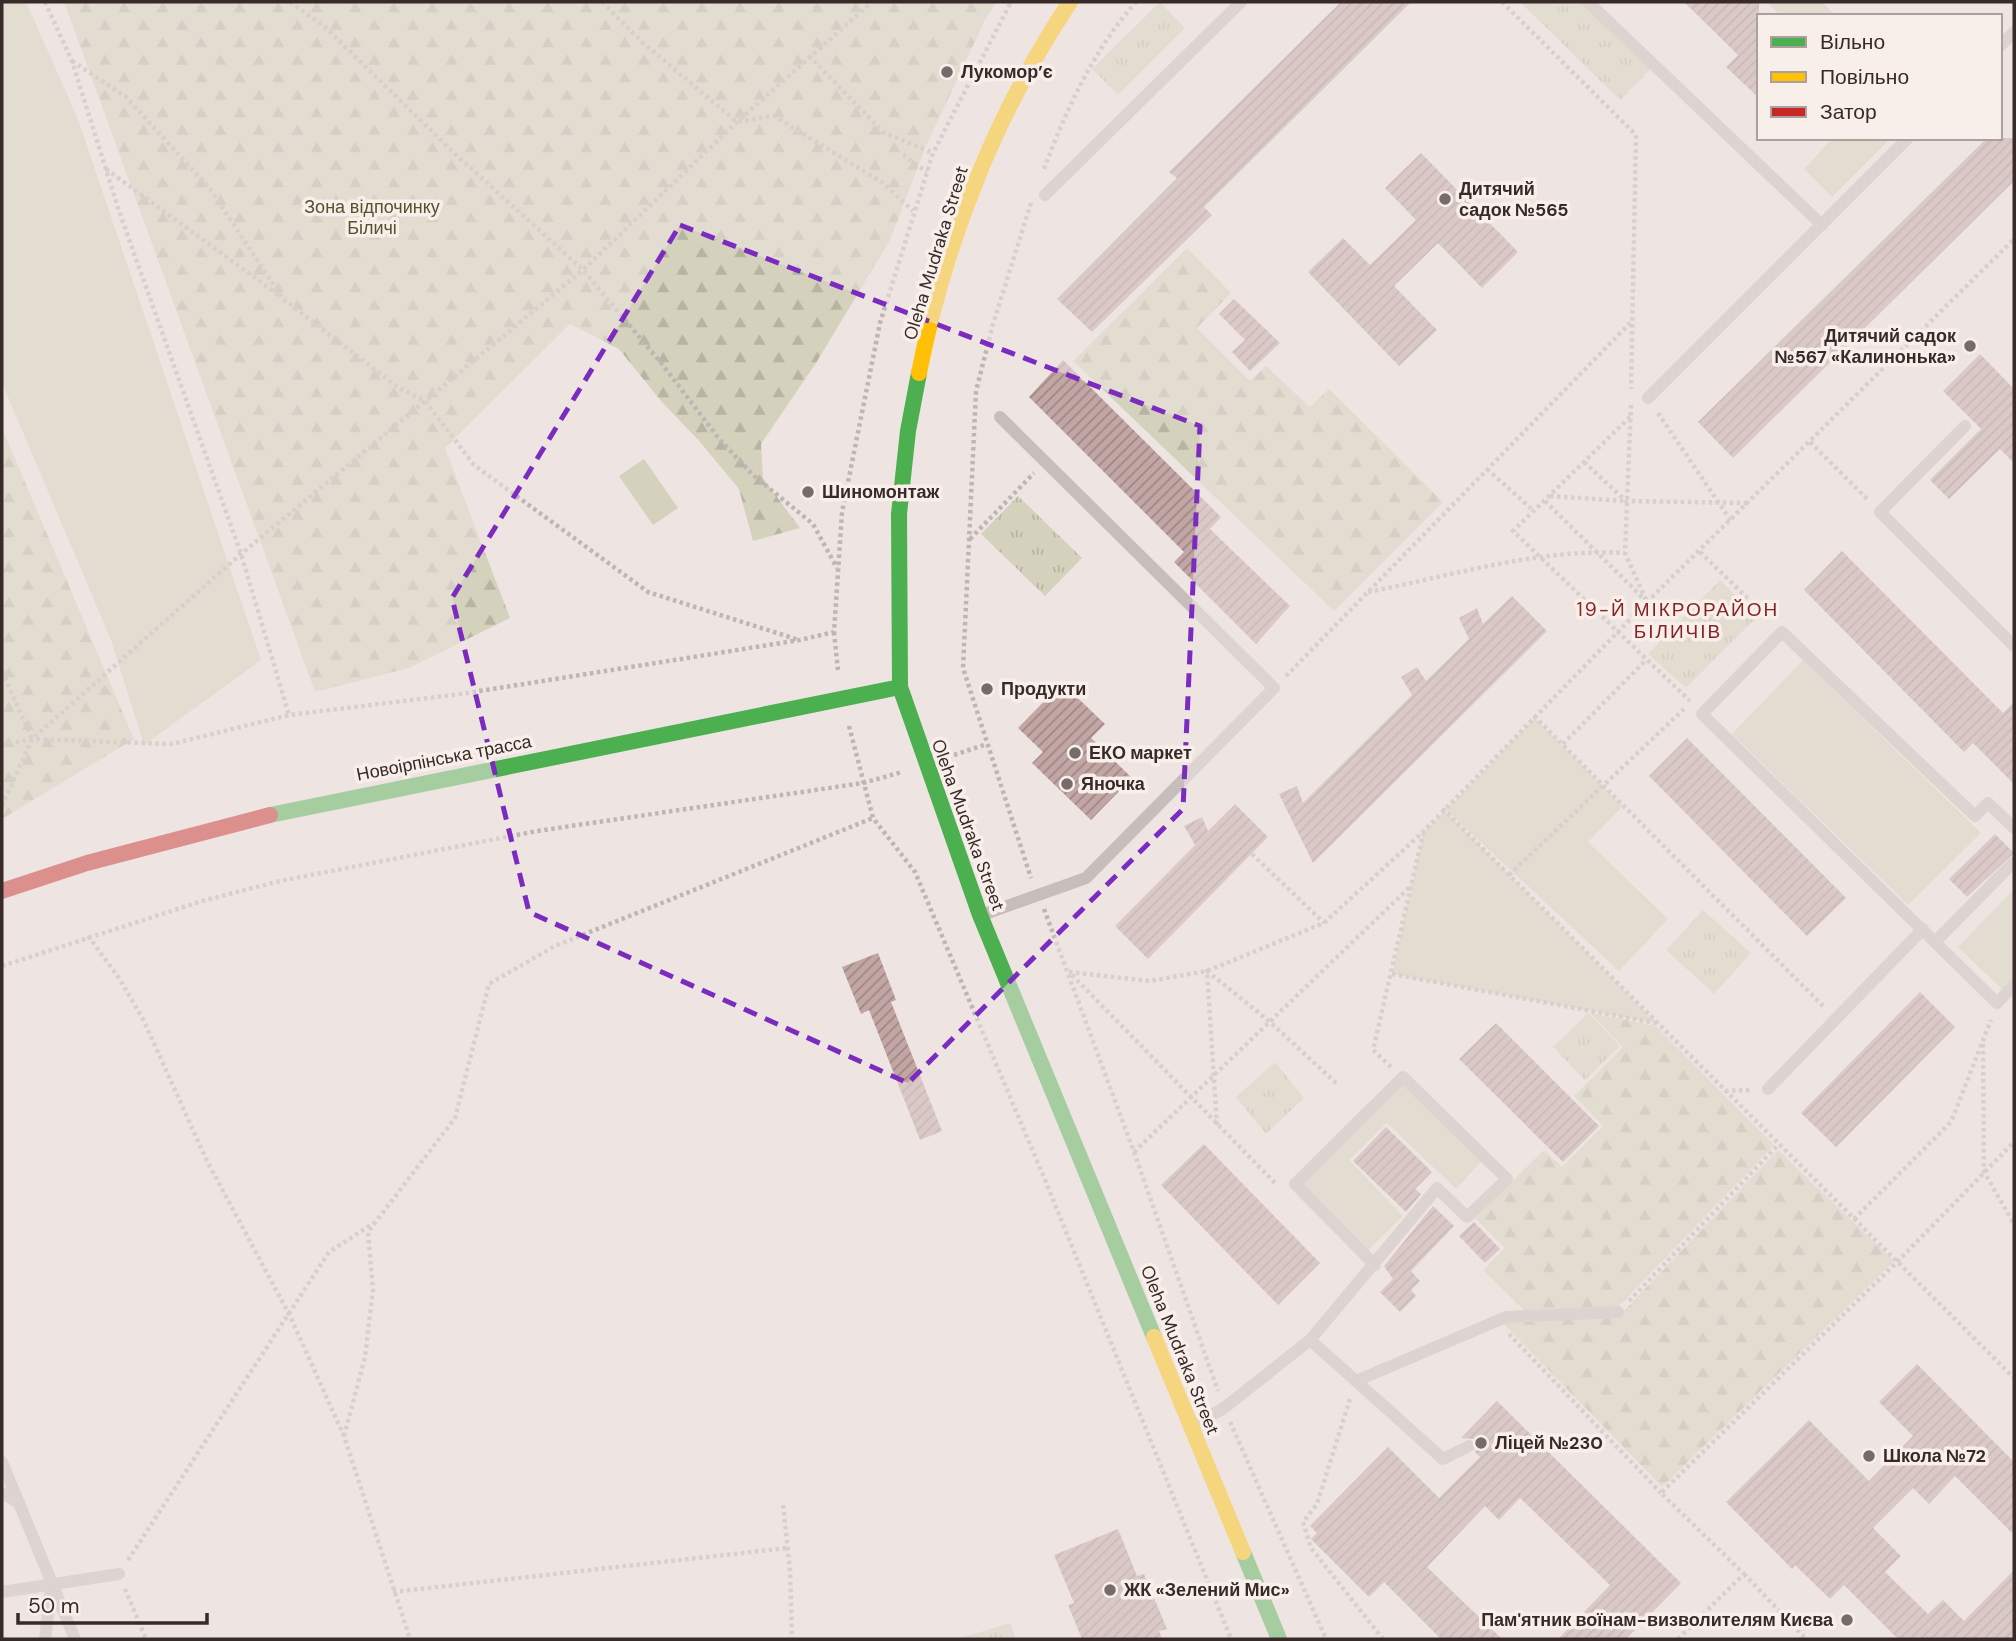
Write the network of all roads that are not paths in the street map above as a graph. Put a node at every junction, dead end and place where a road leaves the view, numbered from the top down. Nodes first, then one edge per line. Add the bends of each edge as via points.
1 (1070, 2) edge
2 (1241, 2) edge
3 (1588, 2) edge
4 (1906, 140) edge
5 (1039, 196) road end
6 (1822, 225) junction
7 (1648, 398) road end
8 (1000, 417) dead end
9 (1965, 426) dead end
10 (2014, 646) edge
11 (900, 687) junction
12 (2014, 828) edge
13 (2014, 862) edge
14 (2, 891) edge
15 (980, 915) junction
16 (1923, 929) junction
17 (1936, 941) junction
18 (2014, 985) edge
19 (1768, 1089) dead end
20 (1375, 1265) junction
21 (1618, 1312) road end
22 (1310, 1340) junction
23 (1356, 1381) junction
24 (1191, 1427) junction
25 (1469, 1446) dead end
26 (2, 1462) edge
27 (2, 1493) edge
28 (19, 1503) junction
29 (119, 1574) road end
30 (51, 1584) junction
31 (2, 1592) edge
32 (46, 1639) edge
33 (75, 1639) edge
34 (1279, 1639) edge

1 - 11 main road, Oleha Mudraka Street via 1017,89 980,171 946,273 915,390 901,490
2 - 5 lane
3 - 6 lane
4 - 6 lane
6 - 7 lane
8 - 15 lane via 1274,688 1086,878
9 - 10 lane via 1880,512
11 - 14 main road, Новоірпінська трасса via 310,805 87,863
11 - 15 main road, Oleha Mudraka Street
12 - 16 lane via 1988,803 1975,817 1782,632 1702,714
13 - 17 lane
15 - 24 main road, Oleha Mudraka Street
16 - 17 lane
16 - 19 lane
17 - 18 lane via 1997,1003
20 - 20 lane via 1437,1188 1467,1217 1507,1179 1403,1077 1295,1184
20 - 22 lane
21 - 23 lane via 1506,1317
22 - 23 lane
22 - 24 lane via 1224,1408
23 - 25 lane via 1443,1459
24 - 34 main road, Oleha Mudraka Street
26 - 28 lane
27 - 28 lane
28 - 30 lane
29 - 30 lane
30 - 31 lane
30 - 32 lane
30 - 33 lane

